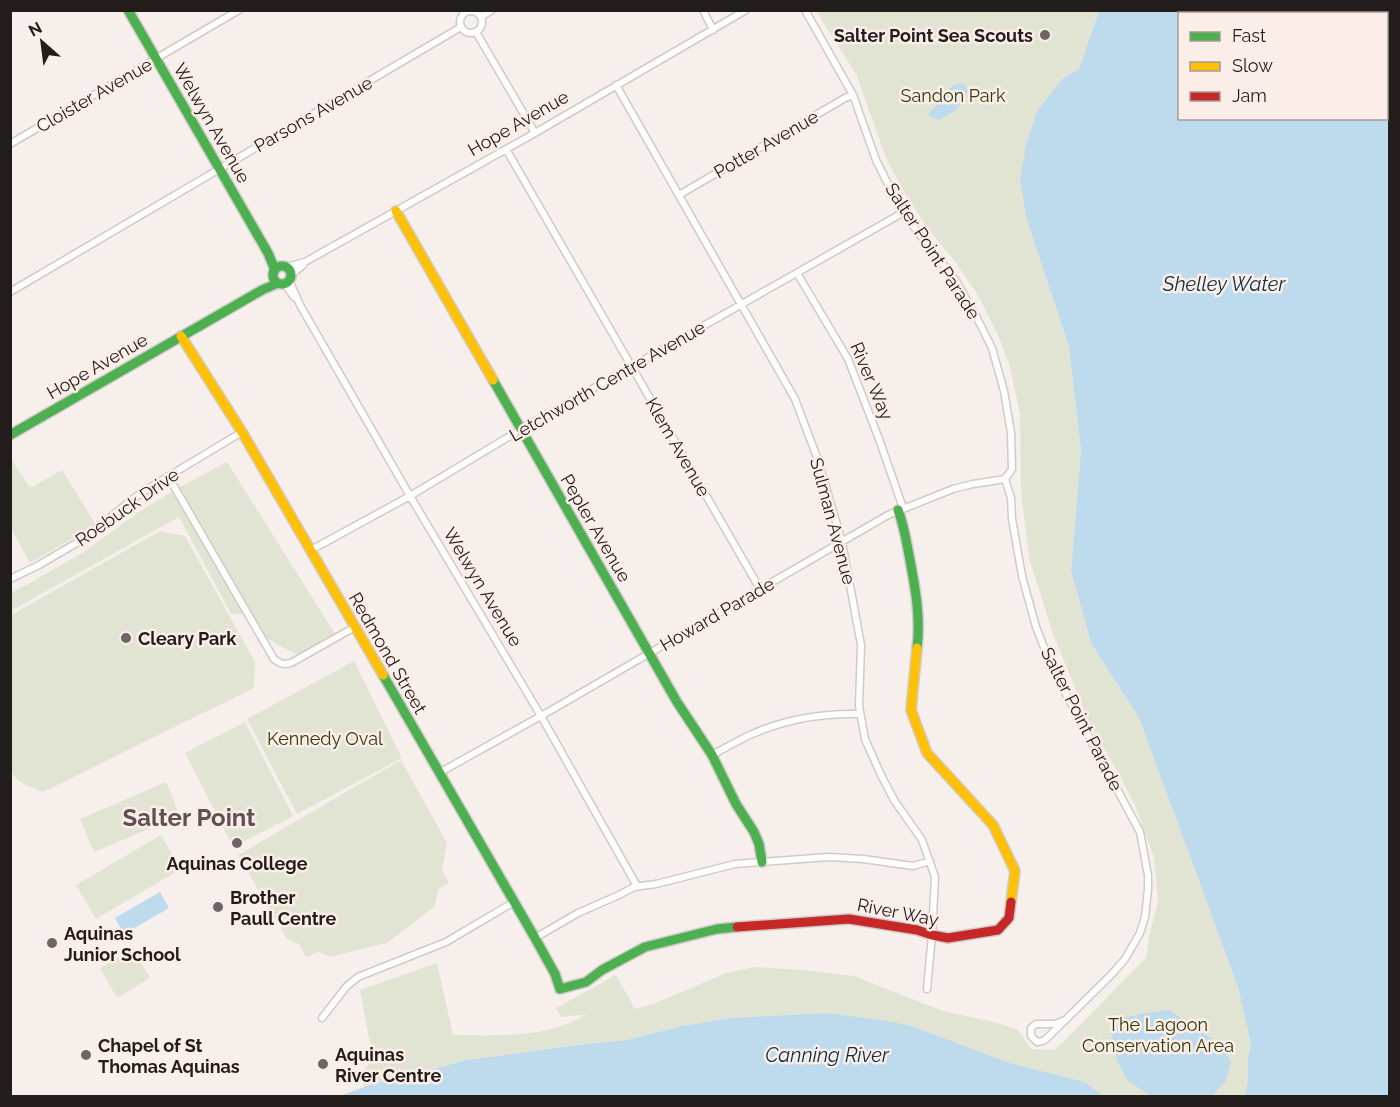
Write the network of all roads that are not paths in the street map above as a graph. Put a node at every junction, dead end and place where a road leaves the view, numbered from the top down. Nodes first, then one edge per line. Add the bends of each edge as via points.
1 (128, 10) edge
2 (239, 10) edge
3 (492, 10) edge
4 (703, 10) edge
5 (746, 10) edge
6 (805, 10) edge
7 (464, 12) edge
8 (481, 17) junction
9 (461, 27) junction
10 (713, 30) junction
11 (476, 32) junction
12 (156, 59) junction
13 (616, 85) junction
14 (853, 95) junction
15 (535, 133) junction
16 (10, 144) edge
17 (506, 149) junction
18 (220, 169) junction
19 (679, 195) junction
20 (396, 211) junction
21 (904, 212) junction
22 (797, 273) junction
23 (282, 275) junction
24 (10, 292) edge
25 (742, 304) junction
26 (182, 336) junction
27 (633, 366) junction
28 (520, 430) junction
29 (242, 432) junction
30 (11, 433) edge
31 (168, 476) junction
32 (1005, 479) junction
33 (410, 496) junction
34 (900, 509) junction
35 (842, 542) junction
36 (311, 550) junction
37 (10, 579) edge
38 (760, 589) junction
39 (355, 627) junction
40 (649, 653) junction
41 (860, 714) junction
42 (541, 716) junction
43 (712, 755) junction
44 (439, 773) junction
45 (930, 861) junction
46 (762, 862) junction
47 (637, 886) junction
48 (514, 902) junction
49 (932, 935) junction
50 (535, 938) junction
51 (560, 989) joint
52 (927, 989) dead end
53 (322, 1018) dead end
54 (1065, 1020) junction

1 - 12 street, Welwyn Avenue
2 - 12 street, Cloister Avenue
3 - 8 street
4 - 10 street
5 - 10 street, Hope Avenue
6 - 14 street, Salter Point Parade
7 - 8 street via 472,11
7 - 9 street
8 - 11 street via 481,27
9 - 11 street via 466,32
9 - 18 street, Parsons Avenue
10 - 13 street, Hope Avenue
11 - 15 street
12 - 16 street, Cloister Avenue
12 - 18 street, Welwyn Avenue
13 - 15 street, Hope Avenue
13 - 19 street, Sulman Avenue
14 - 19 street, Potter Avenue
14 - 21 street, Salter Point Parade via 876,160
15 - 17 street, Hope Avenue
17 - 20 street, Hope Avenue
17 - 27 street, Klem Avenue
18 - 23 street, Welwyn Avenue
18 - 24 street, Parsons Avenue
19 - 25 street, Sulman Avenue
20 - 23 street, Hope Avenue
20 - 28 street, Pepler Avenue
21 - 22 street, Letchworth Centre Avenue
21 - 32 street, Salter Point Parade via 956,281 992,348 1011,433 1012,470
22 - 25 street, Letchworth Centre Avenue
22 - 34 street, River Way via 848,358
23 - 26 street, Hope Avenue
23 - 33 street, Welwyn Avenue
25 - 27 street, Letchworth Centre Avenue
25 - 35 street, Sulman Avenue via 795,399 818,459
26 - 29 street, Redmond Street
26 - 30 street, Hope Avenue
27 - 28 street, Letchworth Centre Avenue
27 - 38 street, Klem Avenue
28 - 33 street, Letchworth Centre Avenue
28 - 40 street, Pepler Avenue
29 - 31 street, Roebuck Drive
29 - 36 street, Redmond Street
31 - 37 street, Roebuck Drive via 85,538
31 - 39 street via 274,659 285,665 291,663
32 - 34 street, Howard Parade via 953,489
32 - 54 street, Salter Point Parade via 1022,576 1036,627 1052,668 1140,832 1148,875 1140,933 1112,975
33 - 36 street, Letchworth Centre Avenue
33 - 42 street, Welwyn Avenue
34 - 35 street, Howard Parade
34 - 49 street, River Way via 915,586 918,625 912,714 927,753 993,825 1015,871 1010,916 999,929 948,938
35 - 38 street, Howard Parade
35 - 41 street, Sulman Avenue via 861,645
36 - 39 street, Redmond Street
38 - 40 street, Howard Parade
39 - 44 street, Redmond Street
40 - 42 street, Howard Parade
40 - 43 street, Pepler Avenue
41 - 43 street via 799,718 758,731
41 - 45 street, Sulman Avenue via 865,739 881,775
42 - 44 street, Howard Parade
42 - 47 street, Welwyn Avenue
43 - 46 street, Pepler Avenue via 757,838
44 - 48 street, Redmond Street
45 - 46 street via 913,866 829,857
45 - 49 street, Sulman Avenue via 936,883
46 - 47 street via 735,864
47 - 50 street
48 - 50 street, Redmond Street
48 - 53 street via 446,942 358,977
49 - 51 street, River Way via 849,919 717,929 645,947 586,982
49 - 52 street, Sulman Avenue
50 - 51 street, Redmond Street
54 - 54 street, Salter Point Parade via 1043,1041 1032,1038 1030,1031 1036,1024

